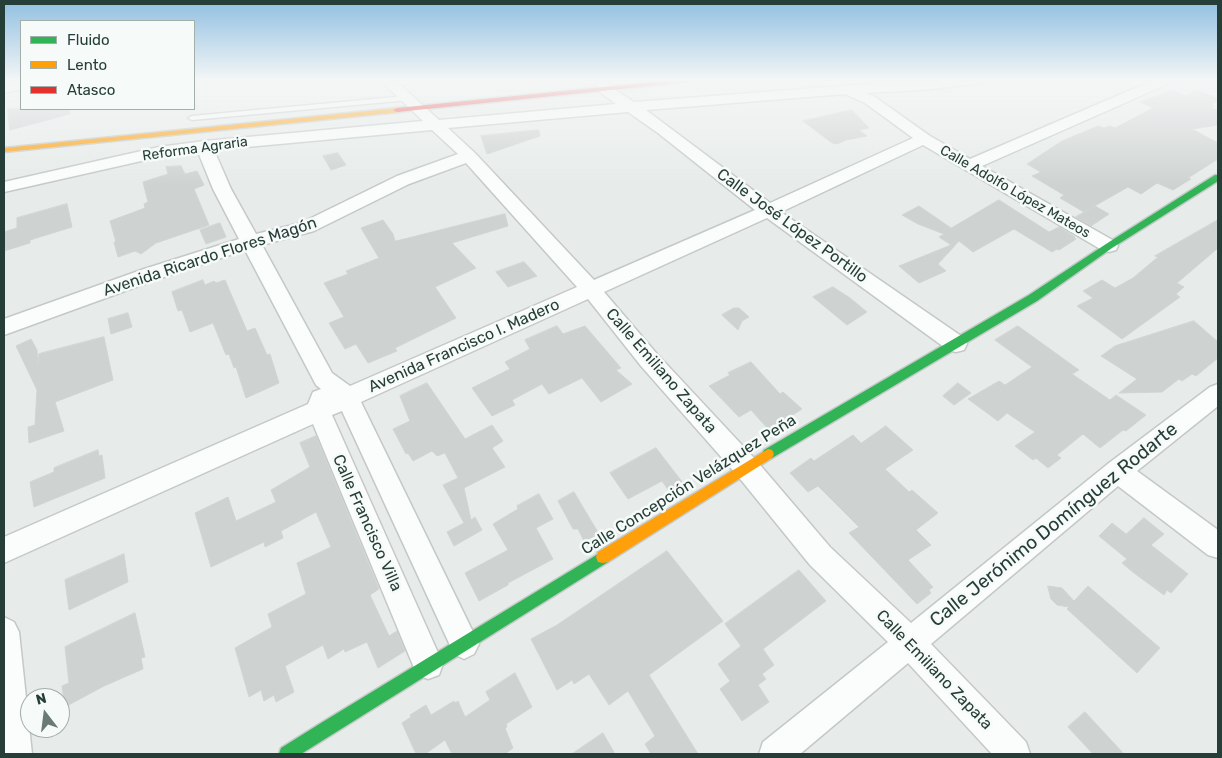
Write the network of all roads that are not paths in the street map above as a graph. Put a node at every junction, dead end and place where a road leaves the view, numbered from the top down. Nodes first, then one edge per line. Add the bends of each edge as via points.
1 (191, 115) edge
2 (331, 115) edge
3 (425, 115) edge
4 (545, 115) edge
5 (642, 115) edge
6 (891, 115) edge
7 (1084, 115) edge
8 (436, 126) junction
9 (148, 135) junction
10 (201, 137) junction
11 (924, 139) junction
12 (4, 150) edge
13 (469, 156) junction
14 (970, 165) junction
15 (1218, 176) edge
16 (34, 180) junction
17 (4, 187) edge
18 (768, 211) junction
19 (250, 242) junction
20 (1109, 246) junction
21 (591, 290) junction
22 (4, 327) edge
23 (956, 344) junction
24 (324, 379) junction
25 (1218, 394) edge
26 (347, 397) junction
27 (318, 411) junction
28 (746, 467) junction
29 (1118, 471) junction
30 (1218, 546) edge
31 (4, 550) edge
32 (4, 632) edge
33 (910, 643) junction
34 (464, 644) junction
35 (428, 664) junction
36 (16, 754) edge
37 (287, 754) edge
38 (776, 754) edge
39 (1014, 754) edge

1 - 10 street
2 - 10 street
3 - 8 street, Calle Emiliano Zapata
4 - 8 street, Reforma Agraria
5 - 18 street, Calle José López Portillo
6 - 11 street, Calle Adolfo López Mateos
7 - 14 street
8 - 10 street, Reforma Agraria
8 - 13 street, Calle Emiliano Zapata
9 - 10 street
9 - 12 street
9 - 16 street
10 - 16 street, Reforma Agraria via 159,152
10 - 19 street via 222,189
11 - 14 street, Calle Adolfo López Mateos
11 - 18 street, Avenida Francisco I. Madero
13 - 19 street, Avenida Ricardo Flores Magón via 403,180 307,227
13 - 21 street, Calle Emiliano Zapata
14 - 20 street, Calle Adolfo López Mateos
15 - 20 street, Calle Concepción Velázquez Peña
16 - 17 street
18 - 21 street, Avenida Francisco I. Madero
18 - 23 street, Calle José López Portillo
19 - 22 street, Avenida Ricardo Flores Magón
19 - 24 street
20 - 23 street, Calle Concepción Velázquez Peña via 1033,298
21 - 26 street, Avenida Francisco I. Madero
21 - 28 street, Calle Emiliano Zapata
23 - 28 street, Calle Concepción Velázquez Peña
24 - 26 street
24 - 27 street
25 - 29 street, Calle Jerónimo Domínguez Rodarte
26 - 27 street, Avenida Francisco I. Madero
26 - 34 street
27 - 31 street, Avenida Francisco I. Madero
27 - 35 street, Calle Francisco Villa
28 - 33 street, Calle Emiliano Zapata via 820,556
28 - 34 street, Calle Concepción Velázquez Peña
29 - 30 street
29 - 33 street, Calle Jerónimo Domínguez Rodarte
32 - 36 street
33 - 38 street, Calle Jerónimo Domínguez Rodarte
33 - 39 street, Calle Emiliano Zapata
34 - 35 street, Calle Concepción Velázquez Peña
35 - 37 street, Calle Concepción Velázquez Peña

